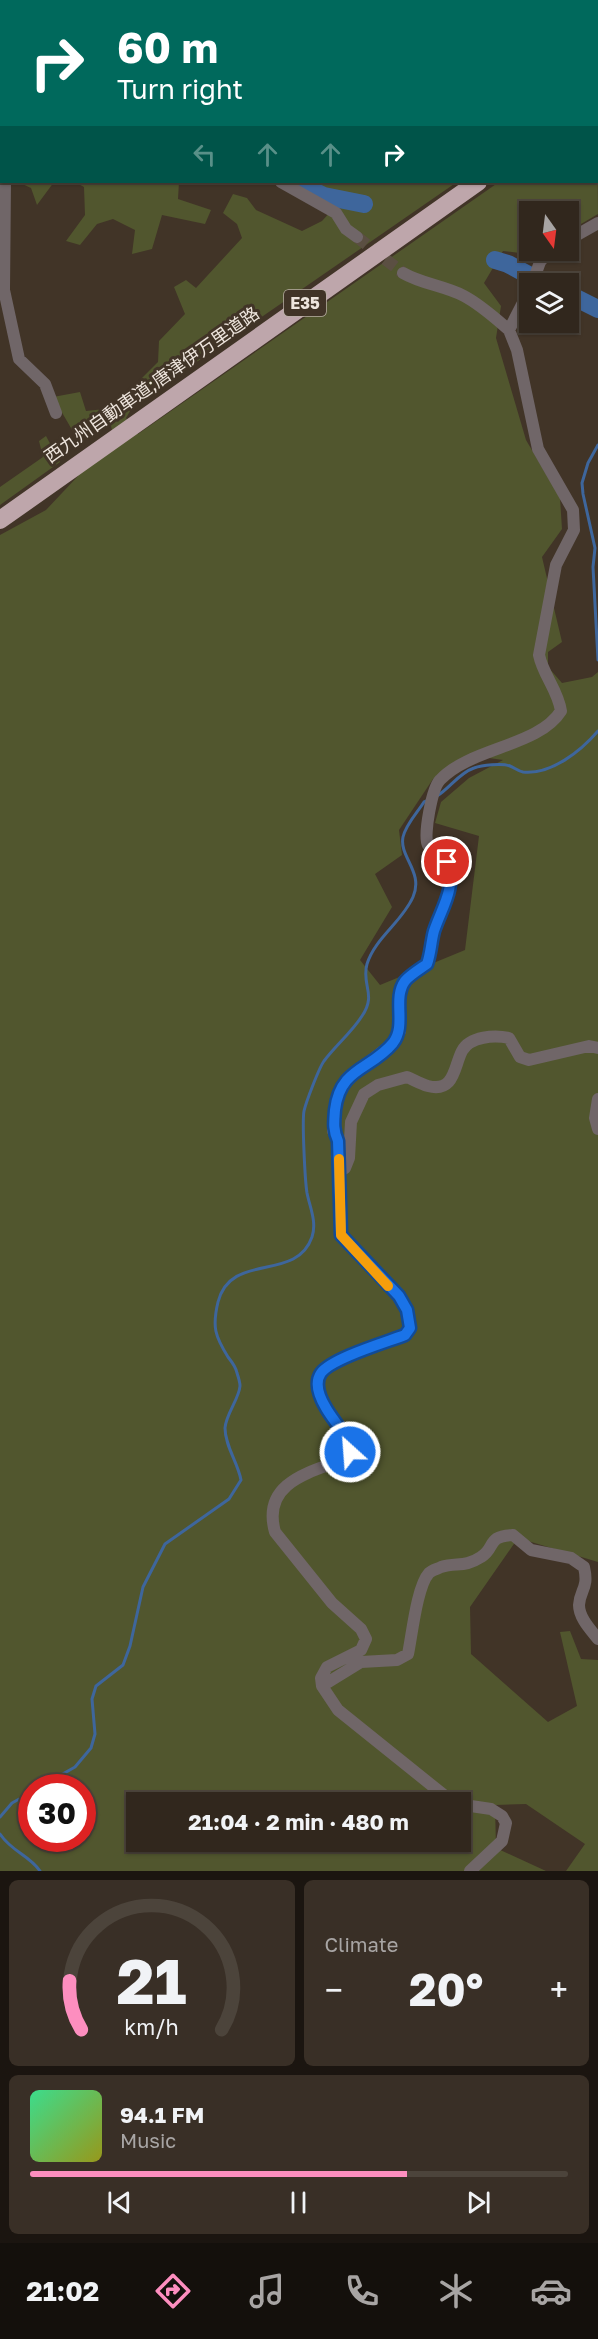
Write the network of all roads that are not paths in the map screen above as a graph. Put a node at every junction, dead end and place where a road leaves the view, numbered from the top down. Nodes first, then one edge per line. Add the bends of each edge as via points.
1 (5, 183) edge
2 (283, 183) edge
3 (476, 183) edge
4 (2, 221) edge
5 (598, 223) edge
6 (579, 234) edge
7 (357, 237) tunnel mouth
8 (403, 273) tunnel mouth
9 (519, 310) edge
10 (509, 330) junction
11 (56, 412) dead end
12 (0, 520) edge
13 (598, 1048) edge
14 (598, 1099) edge
15 (598, 1129) edge
16 (340, 1171) junction
17 (598, 1639) edge
18 (322, 1686) junction
19 (470, 1871) edge

1 - 4 street
2 - 7 street via 336,213 346,229
3 - 12 highway, 西九州自動車道;唐津伊万里道路 / E35
4 - 11 street via 4,290 19,359 45,384
5 - 6 street
8 - 10 street via 463,295
9 - 10 street
10 - 16 street via 517,350 538,449 573,510 574,530 556,565 539,655 561,711 555,721 518,741 474,756 439,781 425,836 429,846 447,862 452,874 450,887 427,964 406,980 400,991 399,1031 392,1044 347,1078 336,1099 333,1131 338,1141
13 - 16 street via 588,1046 530,1060 520,1057 509,1038 496,1036 471,1042 463,1049 454,1076 445,1085 430,1087 407,1077 378,1085 364,1094 351,1122 349,1158
14 - 15 street
16 - 18 street via 341,1235 399,1296 407,1310 410,1328 405,1335 332,1363 320,1374 318,1388 349,1443 350,1452 345,1459 296,1478 285,1486 275,1502 272,1520 276,1532 366,1639 361,1650 327,1667 321,1678
17 - 18 street via 582,1617 579,1605 587,1580 584,1567 571,1558 531,1550 513,1535 501,1535 484,1556 465,1565 431,1571 423,1582 408,1654 397,1660 361,1662
18 - 19 street via 338,1710 445,1796 502,1816 506,1823 502,1841

